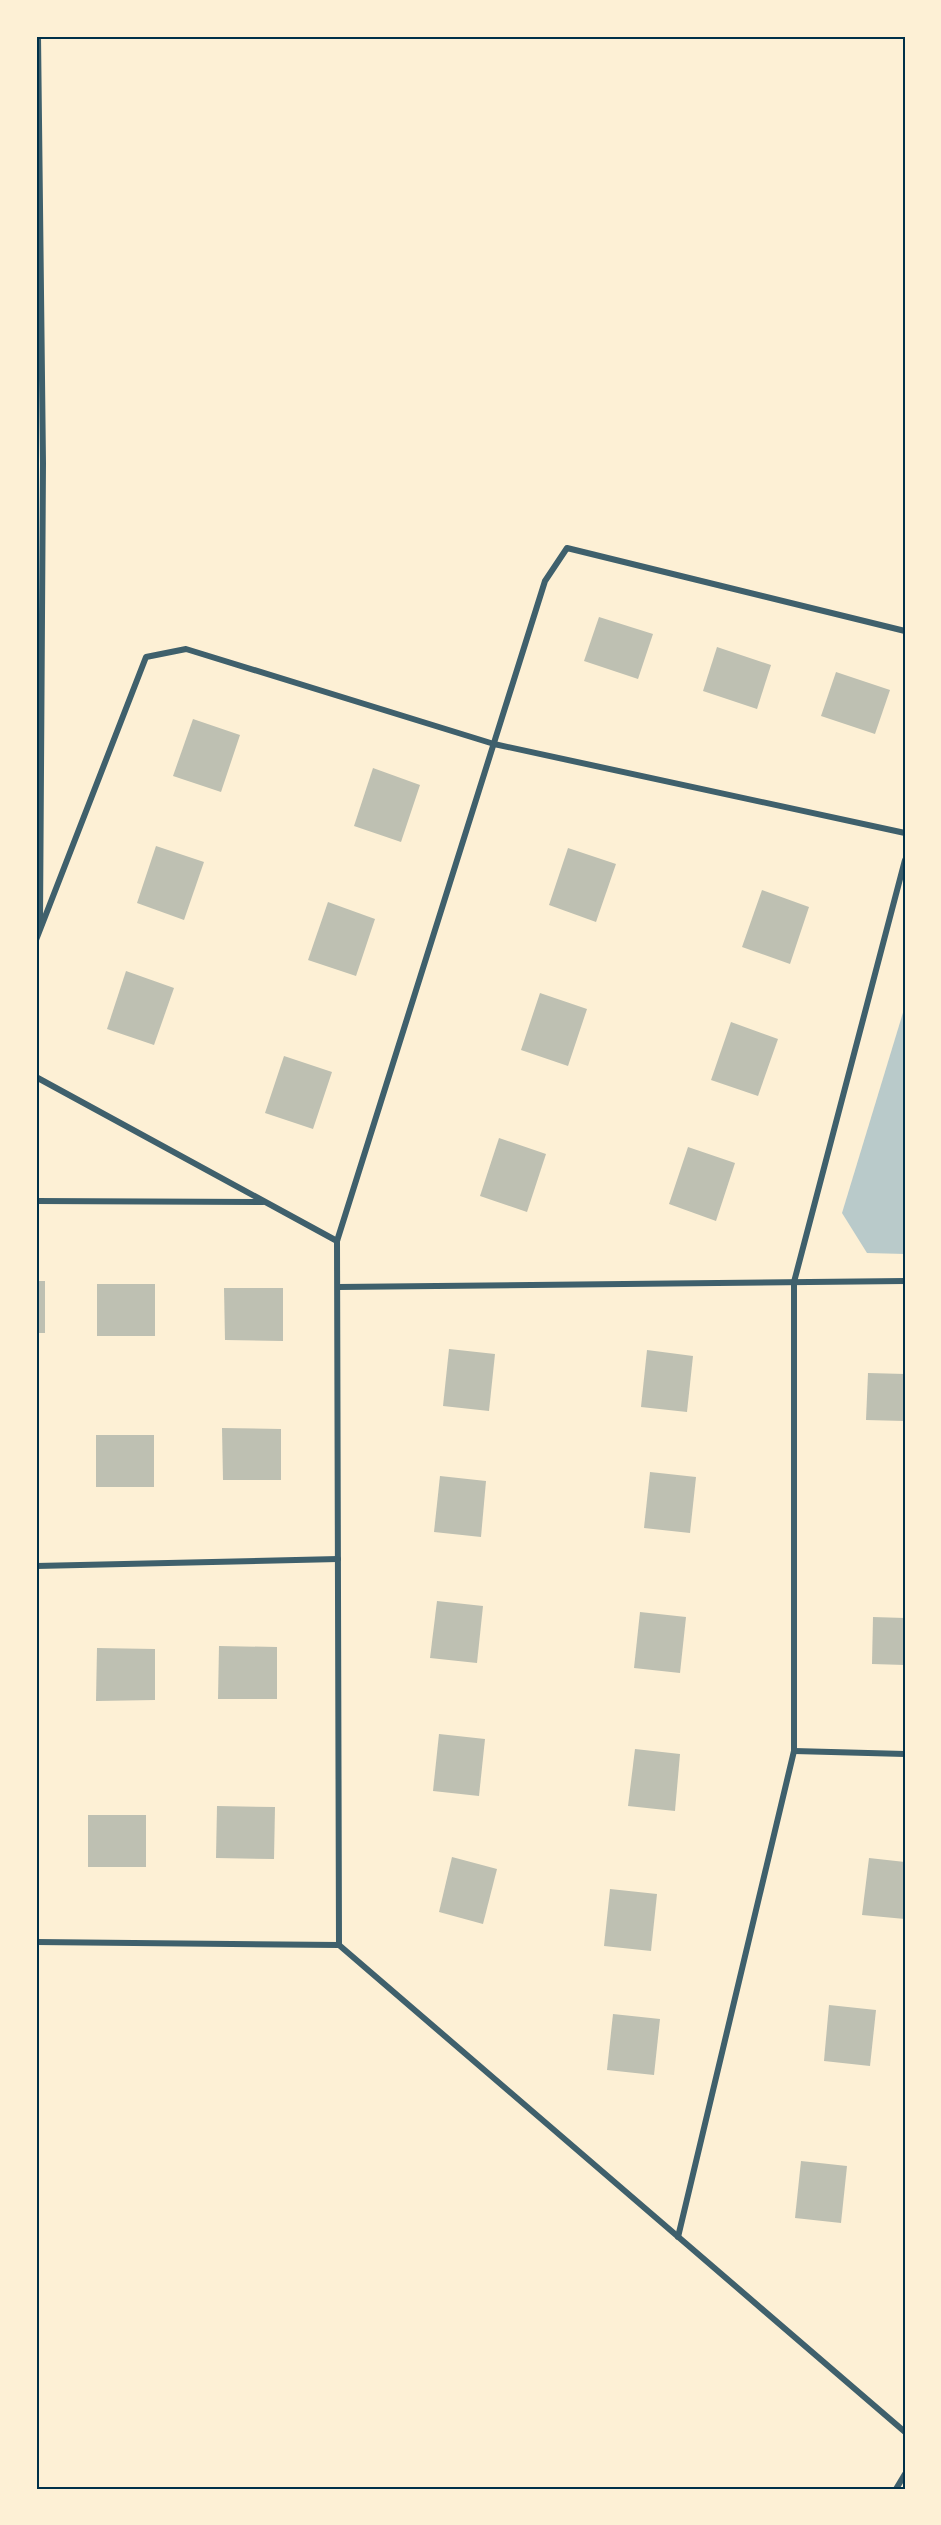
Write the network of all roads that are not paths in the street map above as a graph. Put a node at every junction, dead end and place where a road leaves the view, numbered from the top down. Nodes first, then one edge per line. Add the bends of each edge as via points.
1 (38, 36) edge
2 (39, 463) edge
3 (905, 631) edge
4 (494, 744) junction
5 (905, 833) edge
6 (905, 860) edge
7 (40, 927) junction
8 (36, 940) edge
9 (36, 1077) edge
10 (36, 1202) edge
11 (266, 1202) junction
12 (337, 1240) junction
13 (905, 1281) edge
14 (794, 1282) junction
15 (338, 1287) junction
16 (338, 1559) junction
17 (36, 1566) edge
18 (794, 1751) junction
19 (905, 1754) edge
20 (36, 1942) edge
21 (339, 1945) junction
22 (678, 2237) junction
23 (905, 2432) edge
24 (905, 2474) edge
25 (896, 2489) edge

1 - 2 street
2 - 7 street
3 - 4 street via 567,548 545,581
4 - 5 street
4 - 7 street via 186,649 146,657
4 - 12 street
6 - 14 street
7 - 8 street
9 - 11 street
10 - 11 street
11 - 12 street
12 - 15 street
13 - 14 street
14 - 15 street
14 - 18 street
15 - 16 street
16 - 17 street
16 - 21 street
18 - 19 street
18 - 22 street
20 - 21 street
21 - 22 street
22 - 23 street
24 - 25 street

